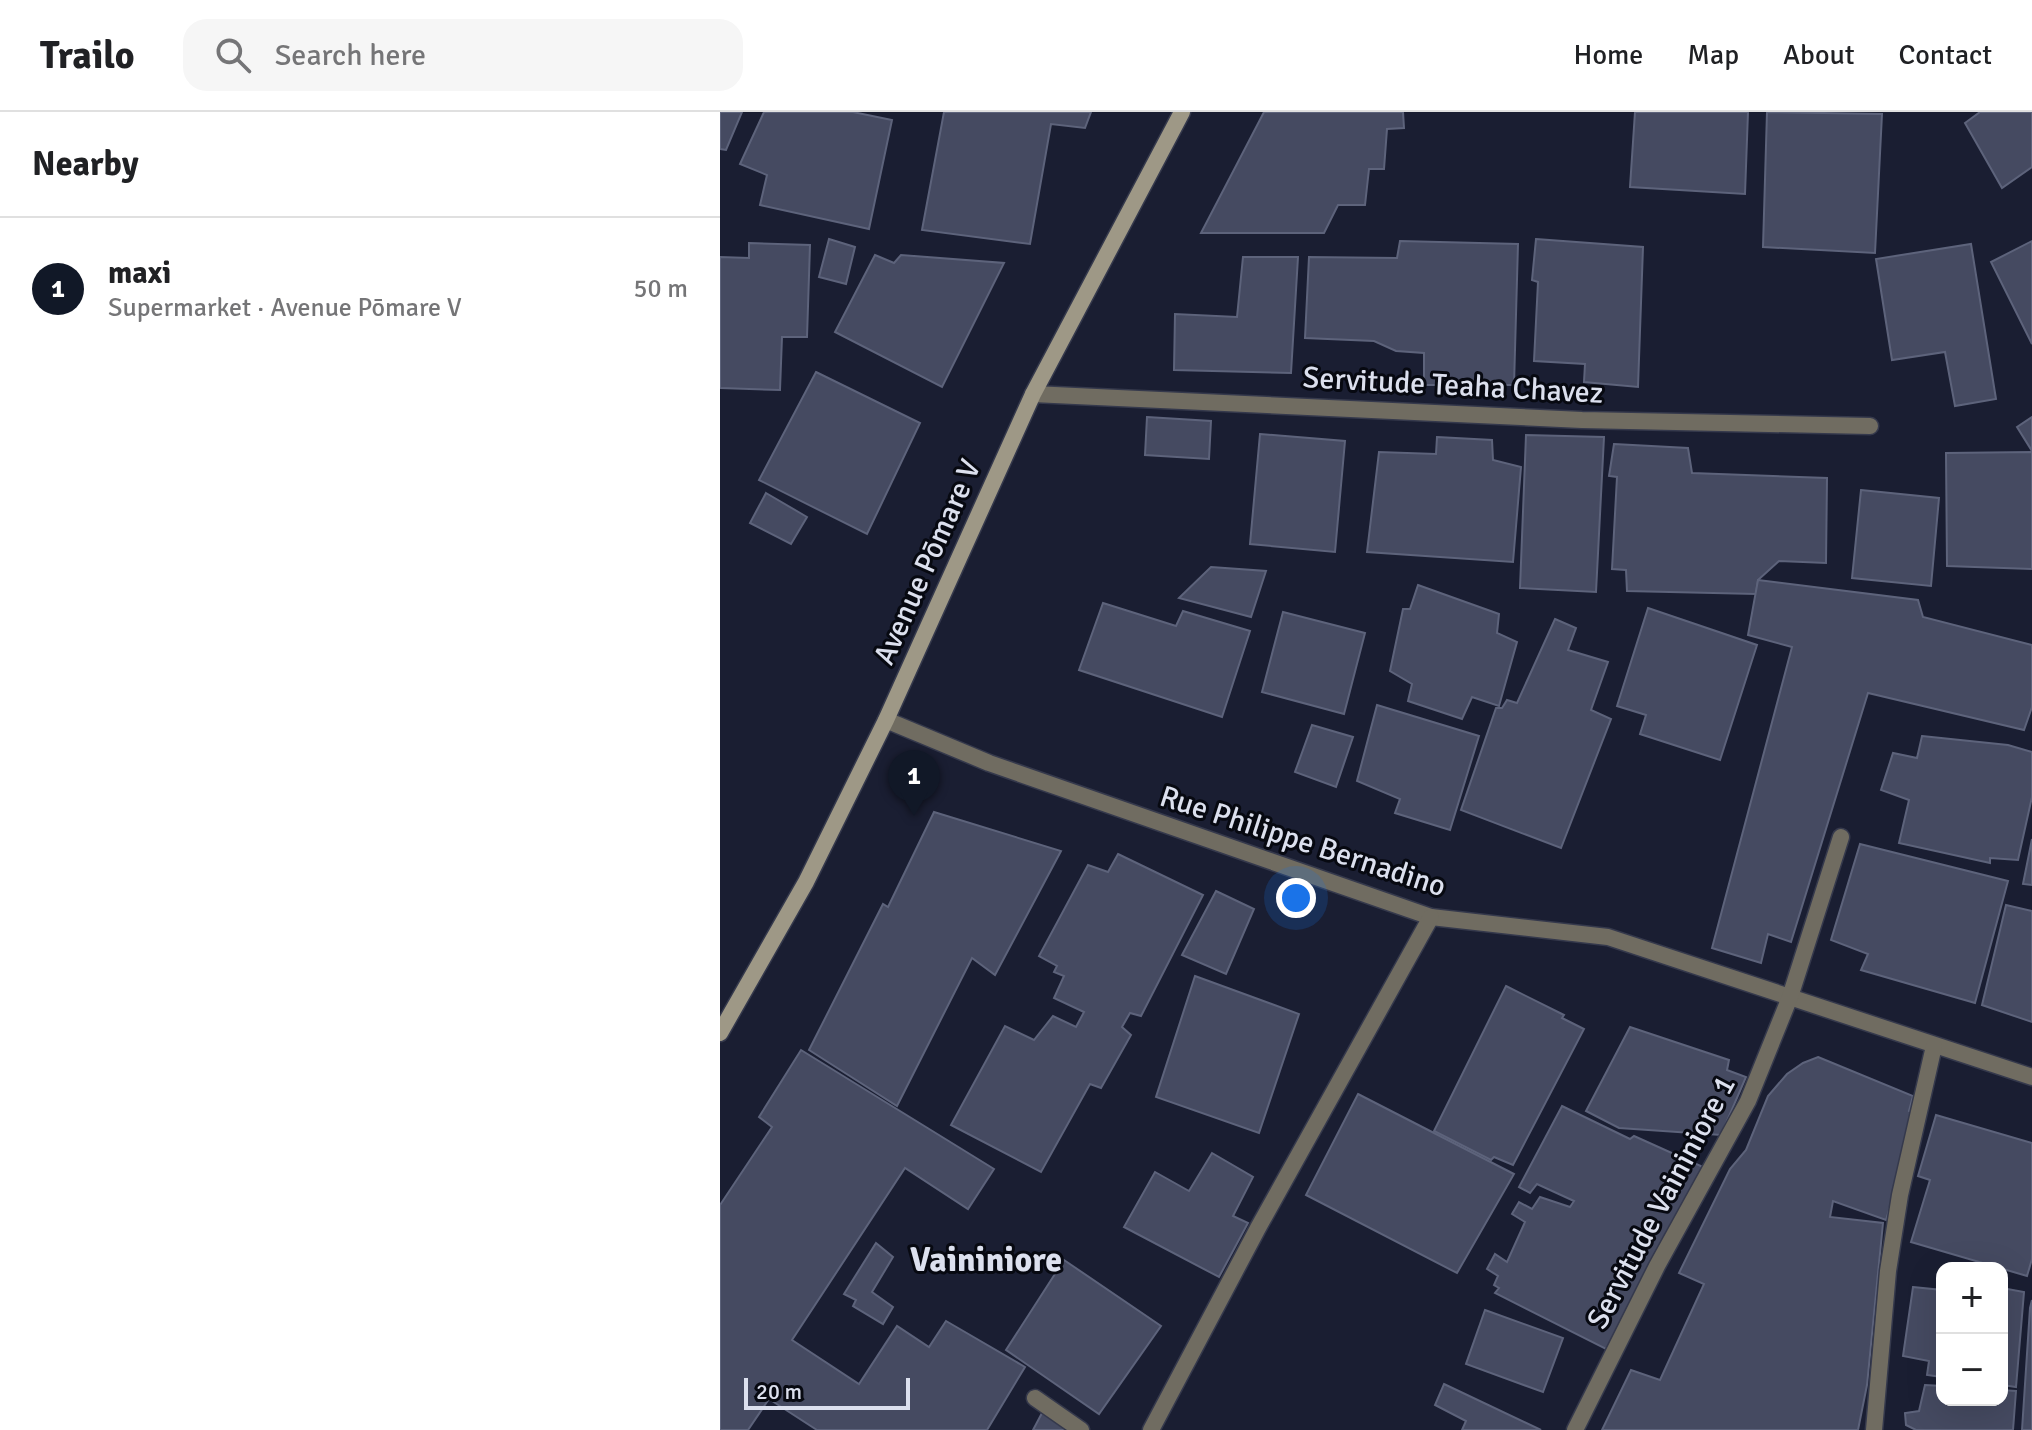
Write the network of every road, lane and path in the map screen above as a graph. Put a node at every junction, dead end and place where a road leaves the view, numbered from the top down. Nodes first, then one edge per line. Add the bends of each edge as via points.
1 (1182, 112) edge
2 (1033, 394) junction
3 (1870, 426) dead end
4 (886, 720) junction
5 (1841, 837) dead end
6 (1431, 917) junction
7 (1790, 997) junction
8 (720, 1033) edge
9 (1934, 1046) junction
10 (2032, 1077) edge
11 (1035, 1398) dead end
12 (1081, 1430) edge
13 (1151, 1430) edge
14 (1575, 1430) edge
15 (1874, 1430) edge

1 - 2 main road, Avenue Pōmare V
2 - 3 street, Servitude Teaha Chavez via 1582,420
2 - 4 main road, Avenue Pōmare V
4 - 6 street, Rue Philippe Bernadino via 989,763
4 - 8 main road, Avenue Pōmare V via 806,882
5 - 7 street, Servitude Vaininiore 1
6 - 7 street, Rue Philippe Bernadino via 1608,937
6 - 13 street
7 - 9 street, Rue Philippe Bernadino
7 - 14 street, Servitude Vaininiore 1 via 1748,1101
9 - 10 street, Rue Philippe Bernadino
9 - 15 street via 1888,1271
11 - 12 street

